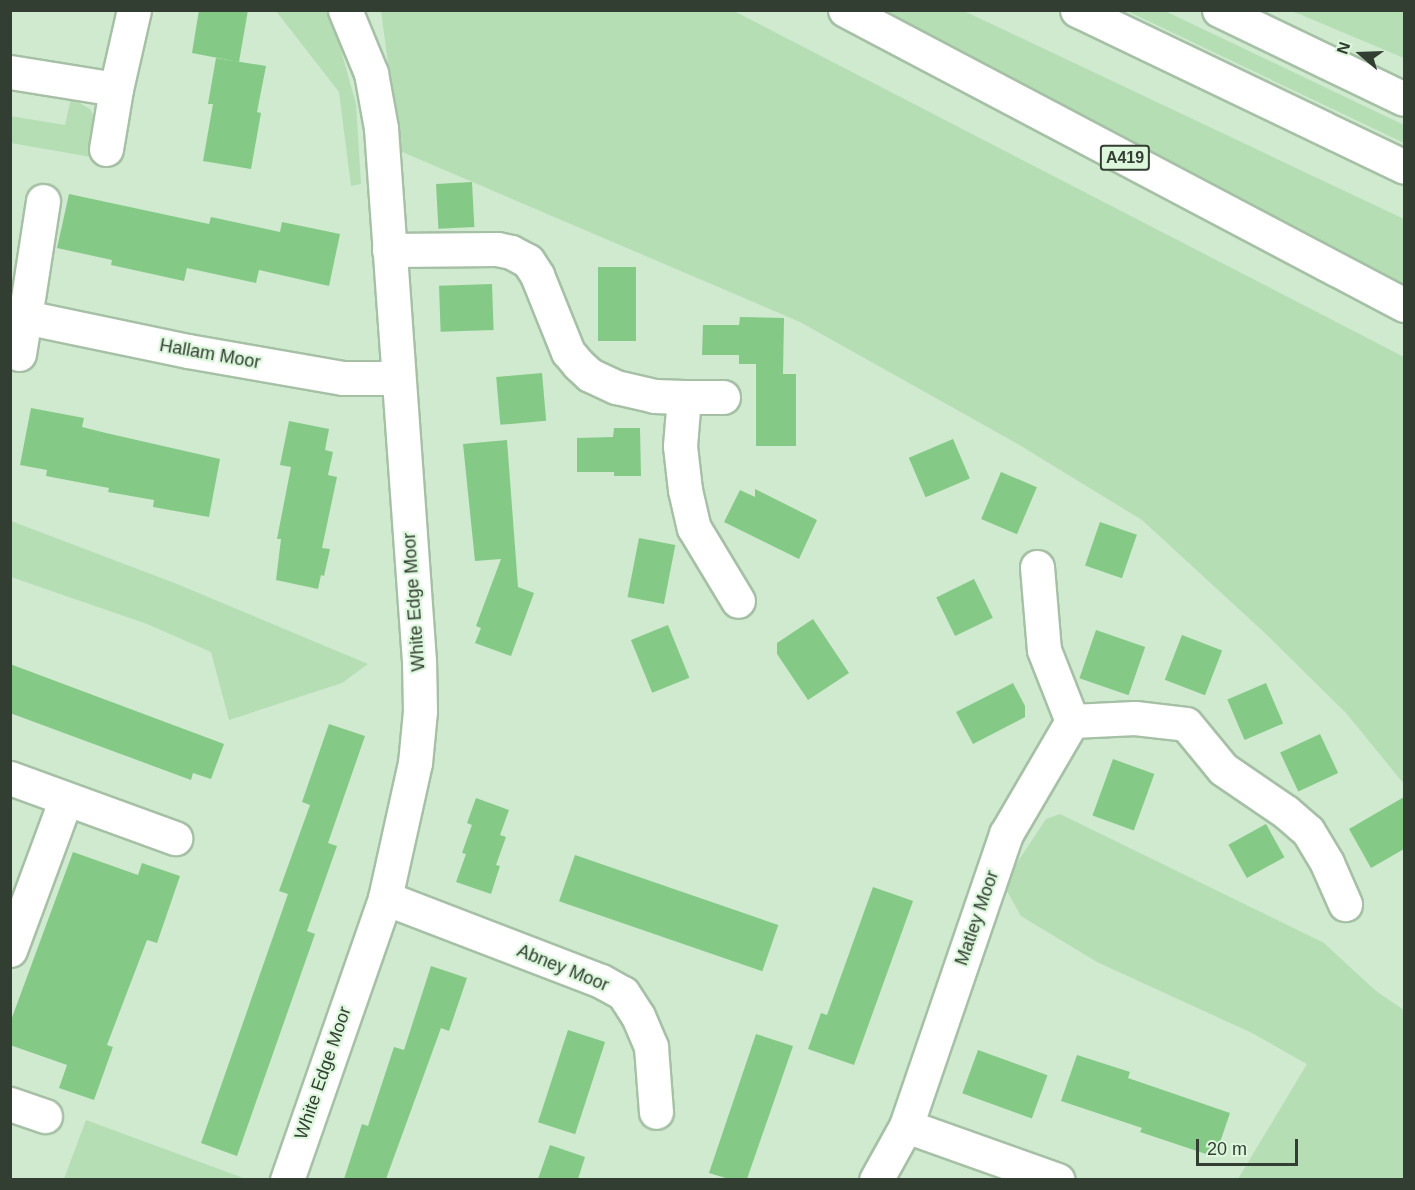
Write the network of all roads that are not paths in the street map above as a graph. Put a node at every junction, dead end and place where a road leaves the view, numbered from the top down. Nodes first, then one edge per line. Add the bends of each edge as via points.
1 (134, 10) edge
2 (345, 10) edge
3 (845, 10) edge
4 (1077, 10) edge
5 (1219, 10) edge
6 (10, 72) edge
7 (116, 89) junction
8 (1404, 99) edge
9 (106, 149) dead end
10 (1404, 167) edge
11 (43, 201) dead end
12 (389, 250) junction
13 (1404, 305) edge
14 (25, 318) junction
15 (18, 354) dead end
16 (397, 378) junction
17 (684, 397) junction
18 (723, 398) dead end
19 (1037, 567) dead end
20 (738, 601) dead end
21 (1072, 721) junction
22 (10, 778) edge
23 (66, 799) junction
24 (175, 838) dead end
25 (385, 898) junction
26 (1345, 904) dead end
27 (10, 950) edge
28 (10, 1104) edge
29 (656, 1112) dead end
30 (45, 1116) dead end
31 (906, 1126) junction
32 (287, 1179) edge
33 (876, 1179) edge
34 (1058, 1179) edge

1 - 7 main road
2 - 12 main road, White Edge Moor via 371,73 381,128
3 - 13 main road, A419
4 - 10 main road
5 - 8 main road
6 - 7 main road
7 - 9 main road
11 - 14 main road
12 - 16 main road, White Edge Moor
12 - 17 main road via 511,252 528,261 537,275 565,344 590,375 616,387 654,396
14 - 15 main road
14 - 16 main road, Hallam Moor via 343,378
16 - 25 main road, White Edge Moor via 420,711 416,763
17 - 18 main road
17 - 20 main road via 680,446 694,528
19 - 21 main road via 1044,650
21 - 26 main road via 1135,718 1186,724 1223,769 1308,831
21 - 31 main road, Matley Moor via 1006,834
22 - 23 main road
23 - 24 main road
23 - 27 main road
25 - 29 main road, Abney Moor via 623,993 651,1047
25 - 32 main road, White Edge Moor
28 - 30 main road
31 - 33 main road, Matley Moor
31 - 34 main road

